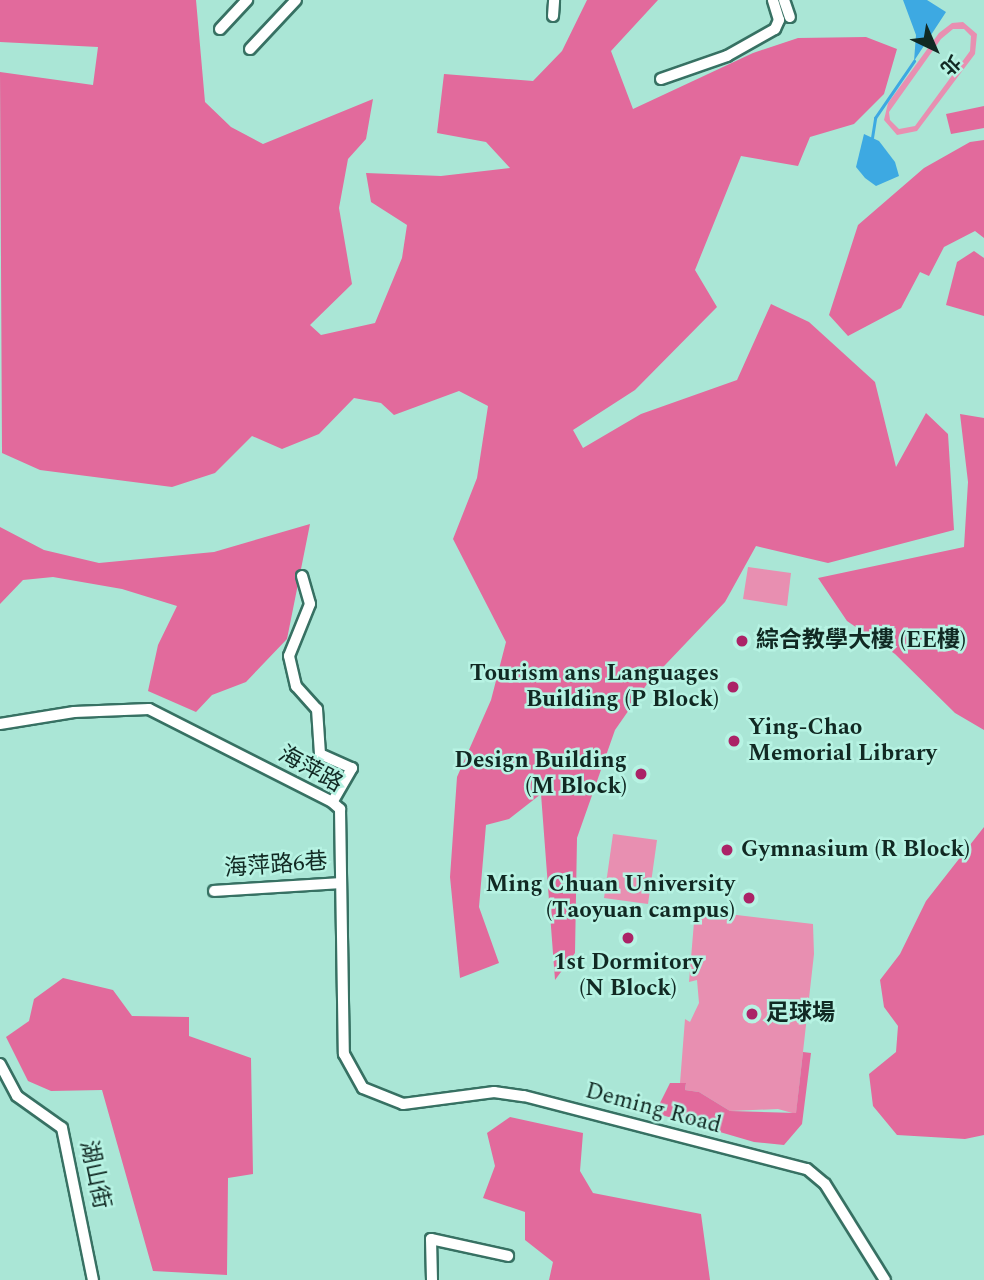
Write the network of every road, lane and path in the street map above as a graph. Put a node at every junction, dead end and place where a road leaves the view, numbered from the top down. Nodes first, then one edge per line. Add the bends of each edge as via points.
1 (247, 0) edge
2 (296, 0) edge
3 (554, 0) edge
4 (773, 0) edge
5 (784, 0) edge
6 (553, 16) dead end
7 (790, 17) dead end
8 (220, 29) dead end
9 (250, 49) dead end
10 (661, 79) dead end
11 (302, 576) dead end
12 (0, 724) edge
13 (332, 802) junction
14 (341, 883) junction
15 (214, 891) dead end
16 (0, 1064) edge
17 (357, 1084) joint
18 (508, 1256) dead end
19 (93, 1280) edge
20 (432, 1280) edge
21 (885, 1280) edge

1 - 8 street
2 - 9 street
3 - 6 street
4 - 10 street via 779,20 775,29 727,56
5 - 7 street
11 - 13 street via 310,604 289,656 296,686 317,709 320,754 352,768
12 - 13 street, 海萍路 via 74,712 149,709
13 - 14 street, 海萍路 via 340,809
14 - 15 street, 海萍路6巷
14 - 17 street, 海萍路 via 344,1054
16 - 19 street, 湖山街 via 17,1096 62,1128
17 - 21 street, Deming Road via 403,1104 494,1092 524,1096 807,1168 825,1184
18 - 20 street via 431,1239

